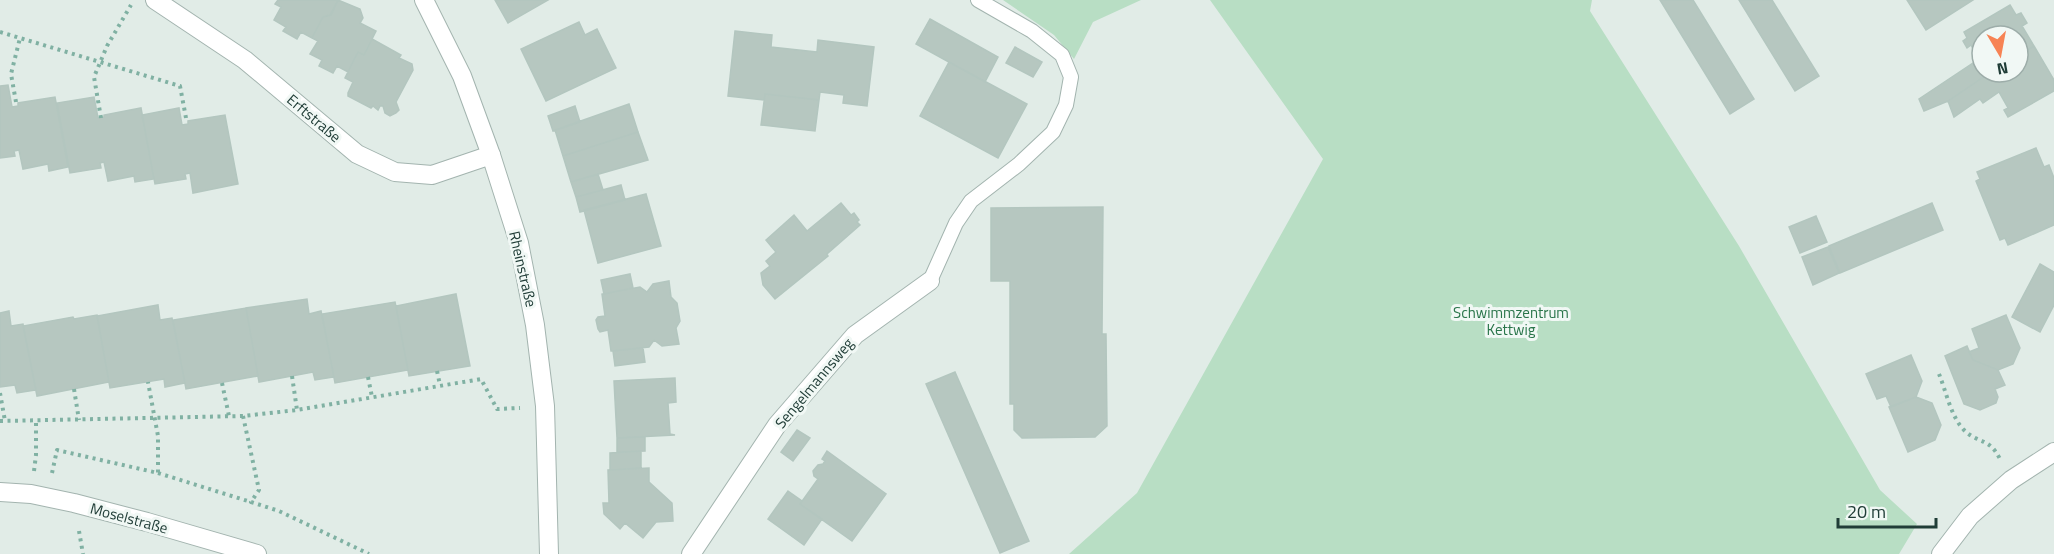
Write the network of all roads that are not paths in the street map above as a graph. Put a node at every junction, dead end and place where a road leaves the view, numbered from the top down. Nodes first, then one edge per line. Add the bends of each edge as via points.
1 (155, 0) edge
2 (424, 0) edge
3 (978, 0) edge
4 (491, 155) junction
5 (930, 281) joint
6 (2054, 452) edge
7 (0, 492) edge
8 (257, 554) edge
9 (549, 554) edge
10 (691, 554) edge
11 (1941, 554) edge

1 - 4 street, Erftstraße via 245,60 357,154 395,172 432,175
2 - 4 street, Rheinstraße via 462,76
3 - 5 lane, Sengelmannsweg via 1032,31 1062,55 1071,77 1066,105 1053,132 971,201 956,223
4 - 9 street, Rheinstraße via 519,243 535,326 545,406
5 - 10 street, Sengelmannsweg via 855,335 777,425
6 - 11 street via 2011,480 1970,516
7 - 8 street, Moselstraße via 47,497

